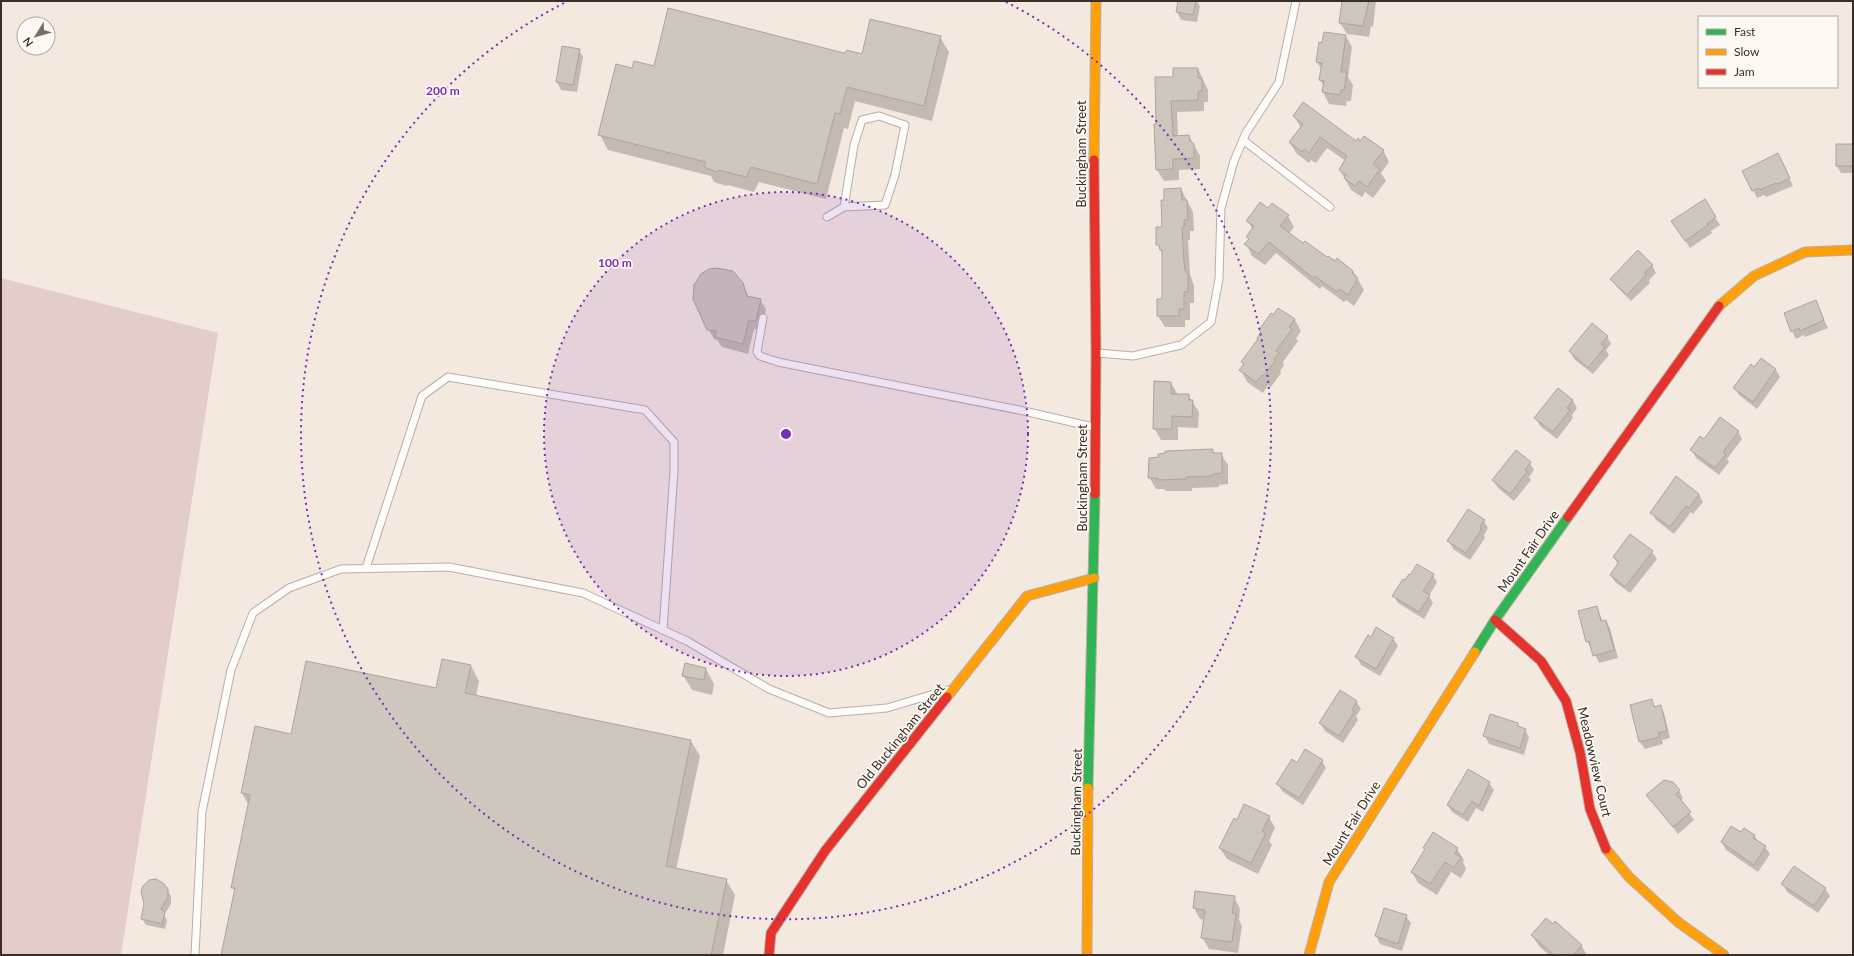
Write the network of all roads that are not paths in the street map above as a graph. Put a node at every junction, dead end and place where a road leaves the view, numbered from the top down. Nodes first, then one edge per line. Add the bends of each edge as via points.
1 (1096, 1) edge
2 (1296, 1) edge
3 (1243, 140) junction
4 (844, 207) junction
5 (1330, 207) dead end
6 (827, 217) dead end
7 (1853, 250) edge
8 (763, 318) dead end
9 (1096, 353) junction
10 (1095, 427) junction
11 (366, 568) junction
12 (1094, 578) junction
13 (1495, 620) junction
14 (663, 630) junction
15 (956, 687) junction
16 (195, 955) edge
17 (769, 955) edge
18 (1087, 955) edge
19 (1309, 955) edge
20 (1724, 955) edge

1 - 9 street, Buckingham Street
2 - 3 lane via 1279,82 1259,110
3 - 5 lane
3 - 9 lane via 1234,161 1221,208 1220,280 1210,322 1181,344 1133,356
4 - 4 lane via 854,145 862,120 879,116 905,125 895,175 885,205
4 - 6 lane
7 - 13 street, Mount Fair Drive via 1804,252 1754,276 1720,304
8 - 10 lane via 757,352 760,356 778,362
9 - 10 street, Buckingham Street
10 - 12 street, Buckingham Street
11 - 14 lane via 449,567 583,593
11 - 14 lane via 422,396 448,378 645,410 674,442
11 - 16 lane via 341,569 289,588 253,613 231,670 202,812
12 - 15 street, Old Buckingham Street via 1027,596
12 - 18 street, Buckingham Street via 1088,784
13 - 19 street, Mount Fair Drive via 1330,882
13 - 20 street, Meadowview Court via 1541,661 1566,701 1580,752 1590,810 1604,846 1628,877 1678,922
14 - 15 lane via 687,641 769,689 829,713 887,708
15 - 17 street, Old Buckingham Street via 825,851 771,933

